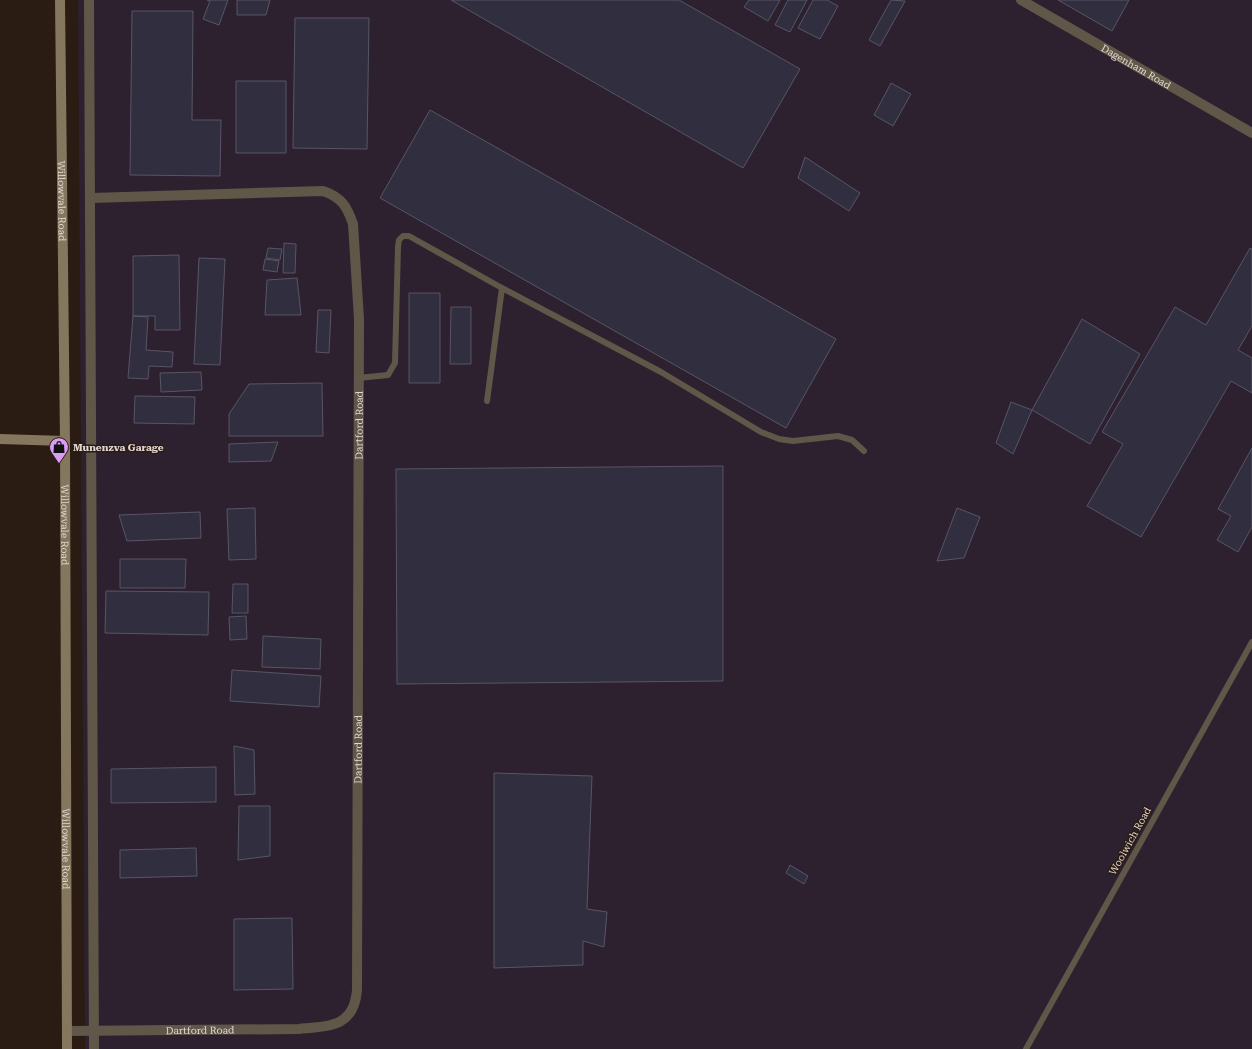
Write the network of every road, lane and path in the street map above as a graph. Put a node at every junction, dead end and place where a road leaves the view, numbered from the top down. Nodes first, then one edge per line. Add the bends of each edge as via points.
1 (60, 0) edge
2 (88, 0) edge
3 (1021, 0) edge
4 (1252, 133) edge
5 (91, 198) junction
6 (502, 288) junction
7 (358, 378) junction
8 (487, 401) dead end
9 (0, 439) edge
10 (65, 440) junction
11 (864, 451) dead end
12 (1252, 642) edge
13 (94, 1029) junction
14 (68, 1031) junction
15 (68, 1049) edge
16 (94, 1049) edge
17 (1026, 1049) edge

1 - 10 main road, Willowvale Road
2 - 5 street
3 - 4 street, Dagenham Road
5 - 7 street, Dartford Road via 323,191 342,200 353,224 359,319
5 - 13 street
6 - 7 lane via 409,236 403,236 398,247 396,363 388,375
6 - 8 lane
6 - 11 lane via 660,372 761,432 793,441 838,436 852,440
7 - 13 street, Dartford Road via 356,1003 352,1012 343,1021 300,1029
9 - 10 main road
10 - 14 main road, Willowvale Road
12 - 17 lane, Woolwich Road
13 - 14 street, Dartford Road
13 - 16 street
14 - 15 main road, Willowvale Road

